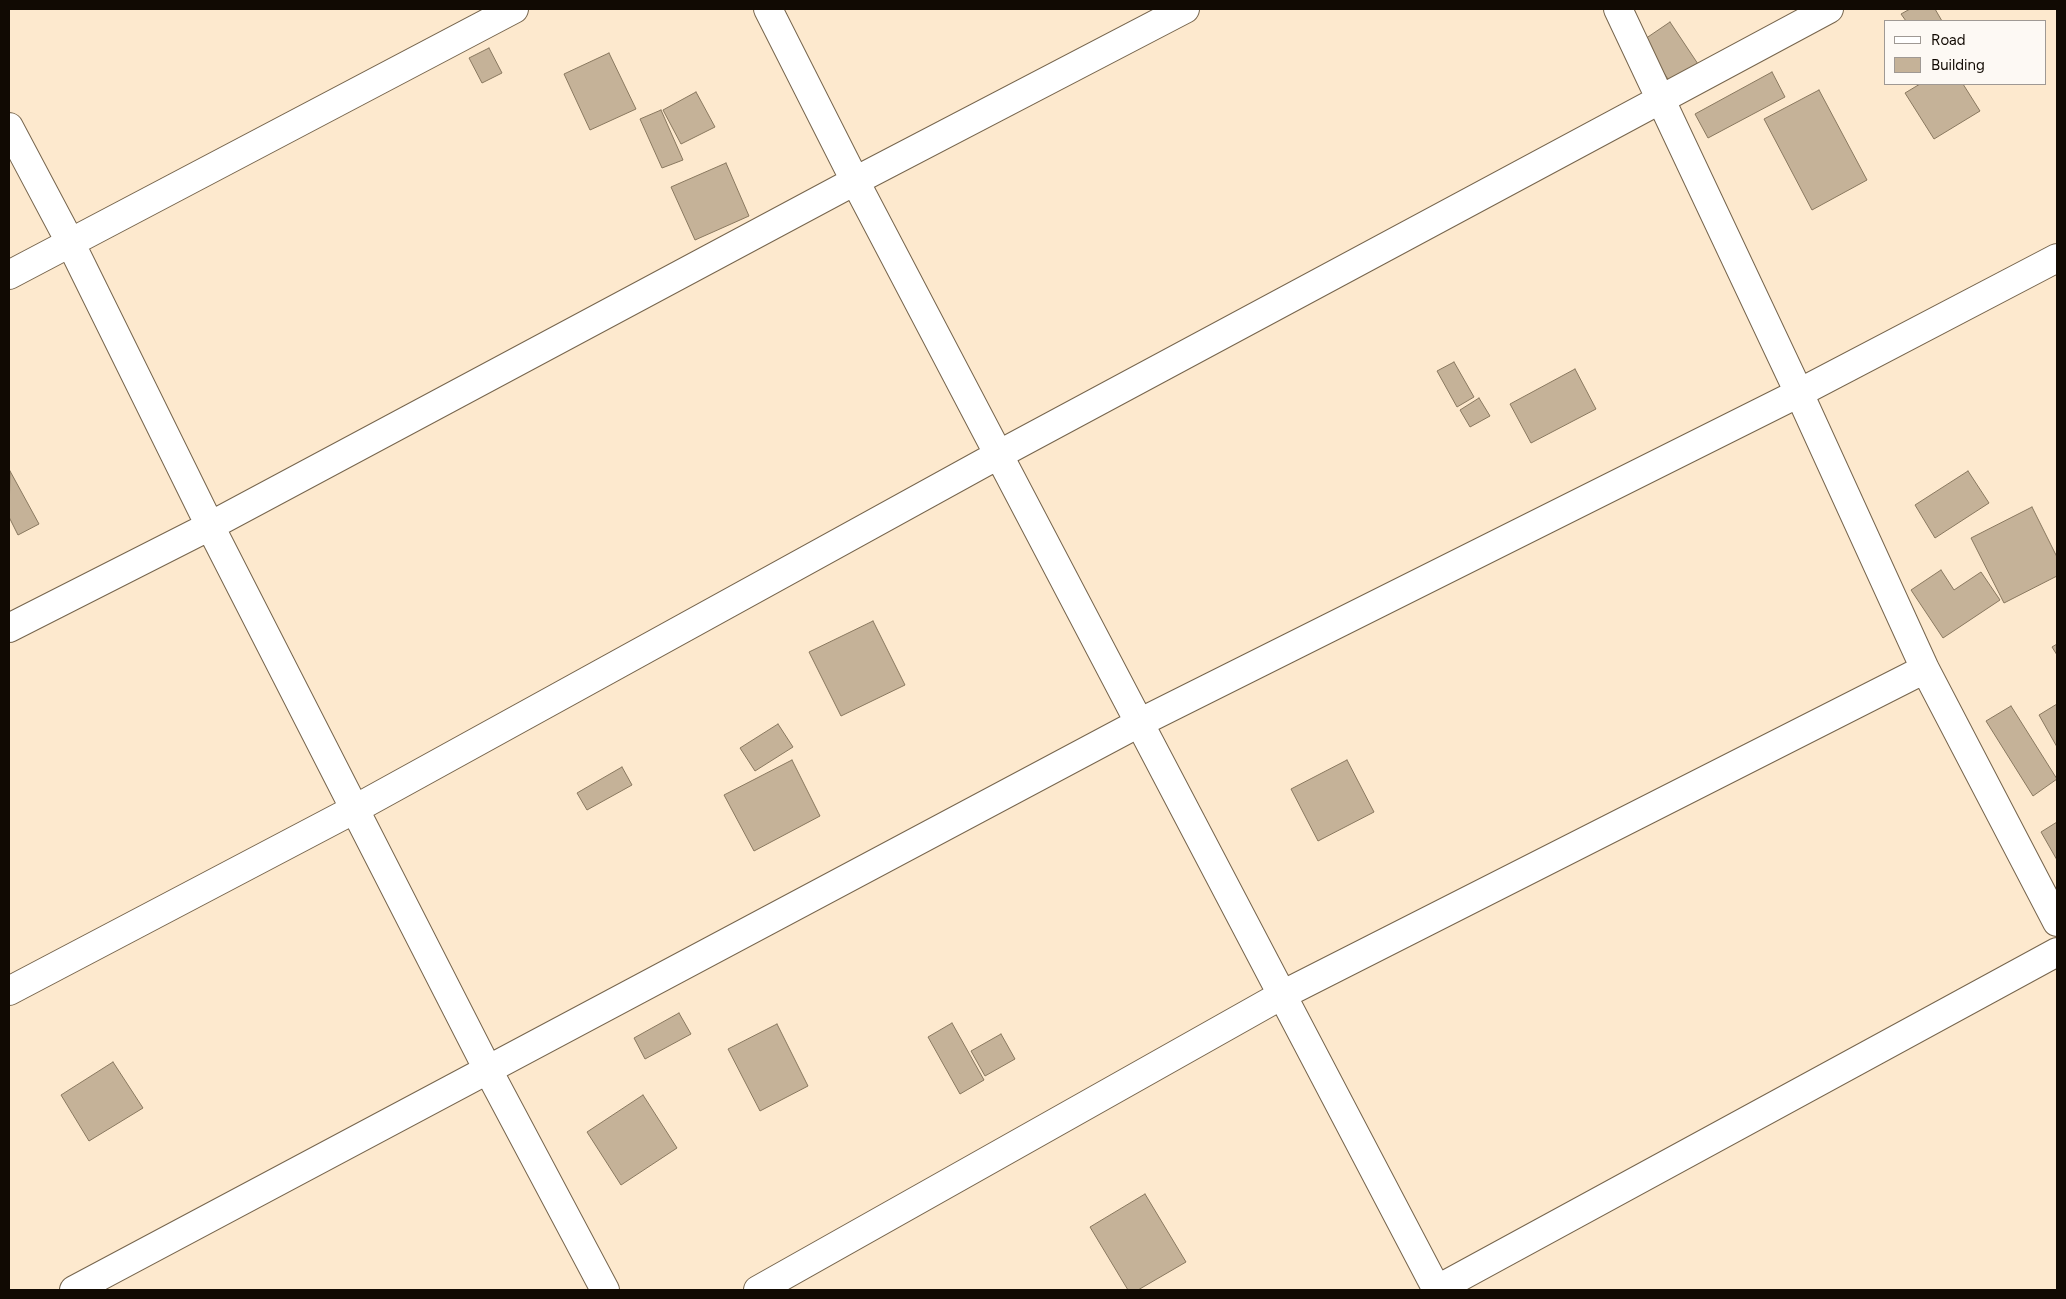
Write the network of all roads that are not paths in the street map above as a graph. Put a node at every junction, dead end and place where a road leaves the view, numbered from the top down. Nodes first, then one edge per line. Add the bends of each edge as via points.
1 (514, 9) edge
2 (768, 9) edge
3 (1185, 9) edge
4 (1618, 9) edge
5 (1829, 9) edge
6 (1661, 100) junction
7 (9, 127) edge
8 (855, 181) junction
9 (70, 242) junction
10 (2057, 258) edge
11 (9, 275) edge
12 (1799, 393) junction
13 (998, 455) junction
14 (210, 526) junction
15 (9, 628) edge
16 (1925, 669) junction
17 (1139, 723) junction
18 (354, 809) junction
19 (2057, 922) edge
20 (2057, 952) edge
21 (9, 991) edge
22 (1282, 995) junction
23 (488, 1070) junction
24 (74, 1290) edge
25 (605, 1290) edge
26 (758, 1290) edge
27 (1437, 1290) edge

1 - 9 street
2 - 8 street
3 - 8 street
4 - 6 street
5 - 6 street
6 - 12 street
6 - 13 street
7 - 9 street
8 - 13 street
8 - 14 street
9 - 11 street
9 - 14 street
10 - 12 street
12 - 16 street
12 - 17 street
13 - 17 street
13 - 18 street
14 - 15 street
14 - 18 street
16 - 19 street
16 - 22 street
17 - 22 street
17 - 23 street
18 - 21 street
18 - 23 street
20 - 27 street
22 - 26 street
22 - 27 street
23 - 24 street
23 - 25 street

